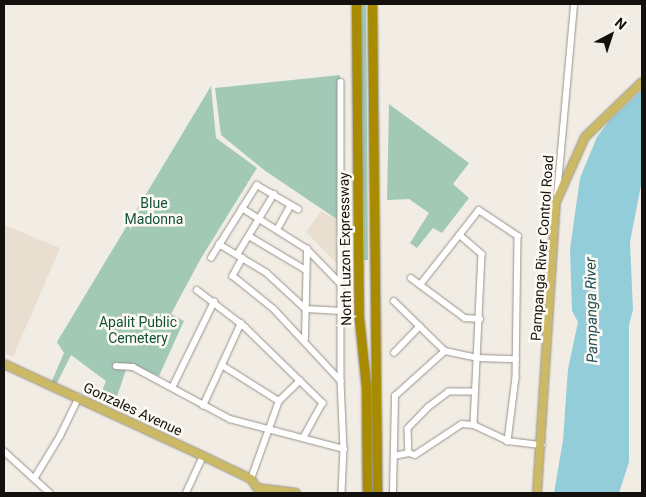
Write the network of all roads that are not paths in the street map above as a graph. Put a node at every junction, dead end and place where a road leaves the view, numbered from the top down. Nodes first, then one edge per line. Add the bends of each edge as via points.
1 (356, 4) edge
2 (372, 4) edge
3 (574, 4) edge
4 (341, 82) dead end
5 (642, 82) edge
6 (274, 194) junction
7 (556, 202) junction
8 (291, 205) junction
9 (242, 208) junction
10 (298, 209) dead end
11 (260, 218) junction
12 (278, 228) junction
13 (460, 235) junction
14 (249, 236) junction
15 (219, 244) junction
16 (307, 249) junction
17 (240, 256) junction
18 (211, 258) dead end
19 (306, 270) junction
20 (412, 278) dead end
21 (342, 285) junction
22 (420, 285) junction
23 (197, 290) dead end
24 (394, 301) dead end
25 (214, 302) junction
26 (306, 309) junction
27 (342, 311) junction
28 (480, 320) junction
29 (241, 323) junction
30 (420, 326) junction
31 (305, 339) junction
32 (445, 351) junction
33 (394, 353) dead end
34 (478, 358) junction
35 (516, 359) junction
36 (4, 364) edge
37 (222, 365) junction
38 (116, 366) dead end
39 (300, 381) junction
40 (341, 381) junction
41 (172, 388) junction
42 (475, 392) junction
43 (79, 397) junction
44 (279, 401) junction
45 (203, 406) junction
46 (474, 425) junction
47 (267, 428) junction
48 (304, 437) junction
49 (508, 441) junction
50 (543, 446) junction
51 (344, 449) junction
52 (4, 451) edge
53 (409, 453) junction
54 (203, 456) junction
55 (394, 456) junction
56 (251, 479) junction
57 (34, 480) junction
58 (256, 491) edge
59 (377, 492) edge
60 (50, 493) edge
61 (186, 493) edge
62 (296, 493) edge
63 (342, 493) edge
64 (367, 493) edge
65 (393, 493) edge
66 (537, 493) edge

1 - 64 highway, North Luzon Expressway via 359,318 366,388
2 - 59 highway, North Luzon Expressway
3 - 7 street, Pampanga River Control Road
4 - 21 street
5 - 7 main road via 613,106 585,136
6 - 8 street
6 - 9 street via 257,185
6 - 11 street
7 - 50 main road, Pampanga River Control Road
8 - 10 street
8 - 12 street
9 - 11 street
9 - 15 street
11 - 12 street
11 - 14 street
12 - 16 street
13 - 22 street
13 - 28 street via 482,254
13 - 35 street via 480,210 519,239
14 - 17 street
14 - 19 street
15 - 17 street
15 - 18 street
16 - 19 street
16 - 21 street
17 - 26 street via 267,273
17 - 31 street via 233,276 259,295
19 - 26 street
20 - 22 street
21 - 27 street
22 - 28 street via 465,318
23 - 25 street
24 - 30 street
25 - 29 street
25 - 41 street
26 - 27 street
26 - 31 street
27 - 40 street
28 - 34 street
29 - 37 street
29 - 39 street
30 - 32 street
30 - 33 street
31 - 40 street
32 - 34 street
32 - 55 street via 395,396
34 - 35 street
34 - 42 street
35 - 49 street
36 - 43 main road, Gonzales Avenue
37 - 44 street
37 - 45 street
38 - 41 street via 133,368
39 - 44 street
39 - 48 street via 324,407 308,426
40 - 51 street
41 - 45 street
42 - 46 street
42 - 53 street via 449,392 429,407 408,429
43 - 54 main road, Gonzales Avenue
43 - 57 street
44 - 47 street
45 - 47 street via 230,419
46 - 49 street
46 - 53 street via 460,424 415,455
47 - 48 street
47 - 56 street
48 - 51 street
49 - 50 street
50 - 66 main road, Pampanga River Control Road
51 - 63 street
52 - 57 street
53 - 55 street
54 - 56 main road, Gonzales Avenue
54 - 61 street
55 - 65 street
56 - 58 main road
57 - 60 street
58 - 62 main road

